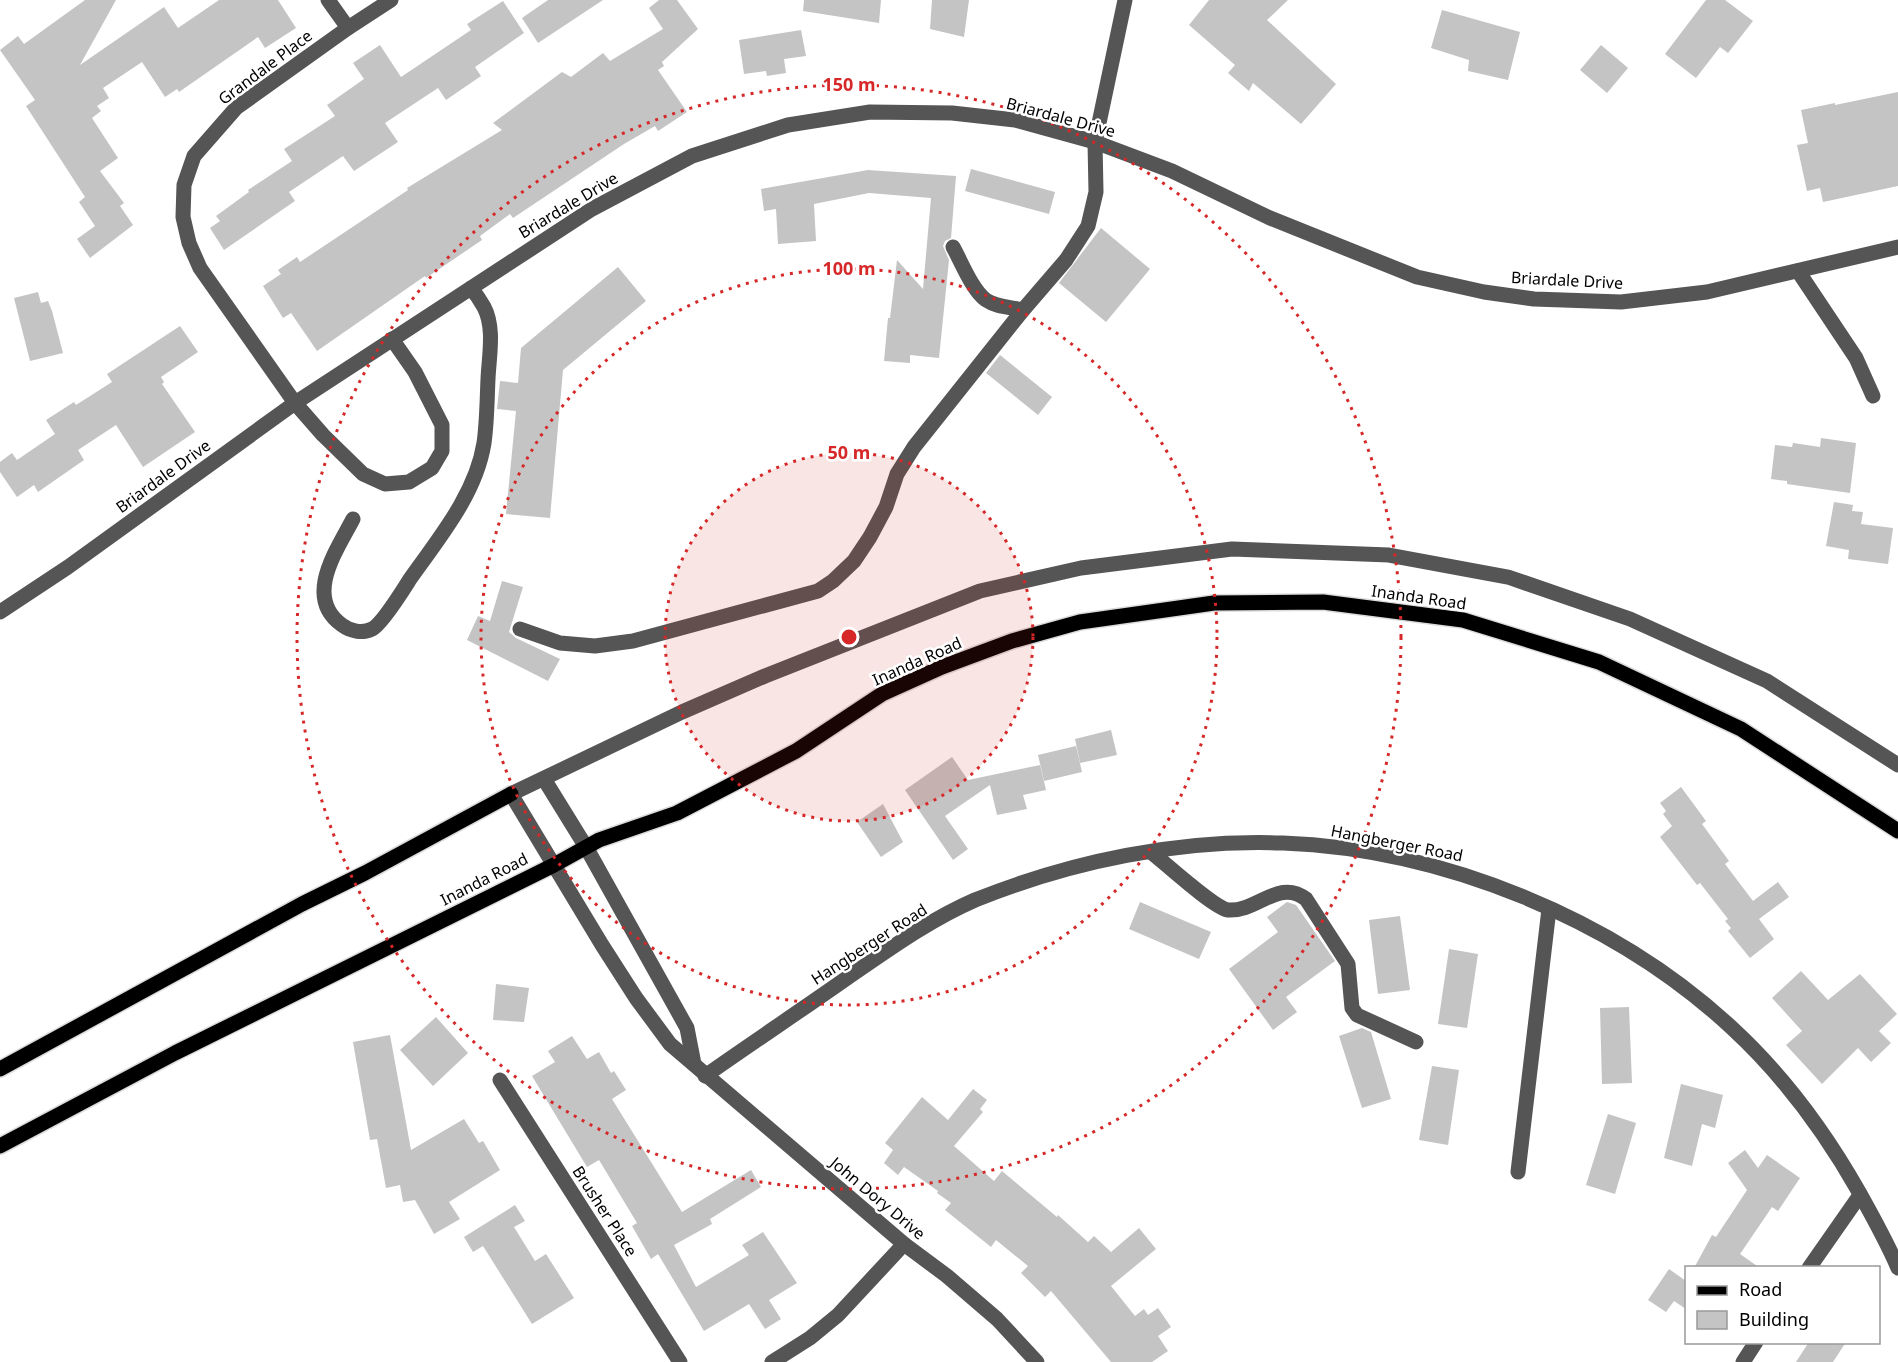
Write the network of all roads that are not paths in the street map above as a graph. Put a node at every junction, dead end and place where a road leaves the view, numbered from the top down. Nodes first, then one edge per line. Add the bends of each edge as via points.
1 (328, 0) edge
2 (391, 0) edge
3 (1125, 0) edge
4 (348, 28) junction
5 (1095, 142) junction
6 (953, 247) dead end
7 (1898, 247) edge
8 (1798, 271) junction
9 (471, 288) junction
10 (1023, 309) junction
11 (392, 339) junction
12 (1873, 396) dead end
13 (295, 403) junction
14 (353, 519) dead end
15 (0, 612) edge
16 (520, 629) dead end
17 (1898, 765) edge
18 (544, 779) junction
19 (512, 794) junction
20 (1898, 831) edge
21 (586, 847) junction
22 (1151, 852) junction
23 (554, 865) junction
24 (1549, 909) junction
25 (1416, 1042) dead end
26 (694, 1064) junction
27 (0, 1069) edge
28 (705, 1076) junction
29 (500, 1080) dead end
30 (0, 1146) edge
31 (1518, 1172) dead end
32 (1860, 1195) junction
33 (904, 1244) junction
34 (1810, 1266) edge
35 (1898, 1268) edge
36 (1755, 1344) edge
37 (680, 1362) edge
38 (772, 1362) edge
39 (1037, 1362) edge
40 (1743, 1362) edge

1 - 4 street
2 - 4 street, Grandale Place
3 - 5 street
4 - 13 street, Grandale Place via 237,108 194,156 184,185 183,217 200,268
5 - 8 street, Briardale Drive via 1172,171 1270,218 1417,277 1484,292 1534,299 1621,302 1707,292
5 - 9 street, Briardale Drive via 1015,120 952,113 870,112 788,125 692,156 592,209
5 - 10 street via 1096,192 1088,226 1066,260
6 - 10 street via 986,300
7 - 8 street, Briardale Drive
8 - 12 street via 1851,351
9 - 11 street, Briardale Drive
9 - 14 street via 485,309 491,340 484,444 475,475 460,506 392,605 377,625 363,632 341,624 327,610 324,596 327,570
10 - 16 street via 914,447 897,474 886,507 854,561 818,591 633,641 595,646 560,643
11 - 13 street, Briardale Drive
11 - 13 street, Grandale Place via 415,372 442,425 442,451 432,468 409,482 385,484 363,474
13 - 15 street, Briardale Drive
17 - 18 street, Inanda Road via 1767,681 1630,618 1508,577 1389,555 1232,549 1081,568 980,591 765,676
18 - 19 street, Inanda Road
18 - 21 street
19 - 23 street, John Dory Drive
19 - 27 main road, Inanda Road
20 - 21 main road, Inanda Road via 1741,729 1599,662 1463,620 1323,602 1224,603 1080,622 952,663 882,694 795,751 677,813
21 - 23 main road, Inanda Road
21 - 26 street via 687,1028
22 - 24 street, Hangberger Road via 1282,843 1342,848 1466,876
22 - 25 street via 1227,910 1240,909 1283,892 1298,892 1348,964 1352,1008 1357,1015
22 - 28 street, Hangberger Road via 1081,865 972,902 906,938
23 - 26 street, John Dory Drive via 636,998 670,1044
23 - 30 main road, Inanda Road via 175,1053
24 - 31 street
24 - 32 street, Hangberger Road via 1633,952 1731,1027 1805,1109
26 - 28 street, John Dory Drive
28 - 33 street, John Dory Drive
29 - 37 street, Brusher Place
32 - 34 street
32 - 35 street, Hangberger Road
33 - 38 street via 838,1315
33 - 39 street, John Dory Drive via 997,1319
36 - 40 street

